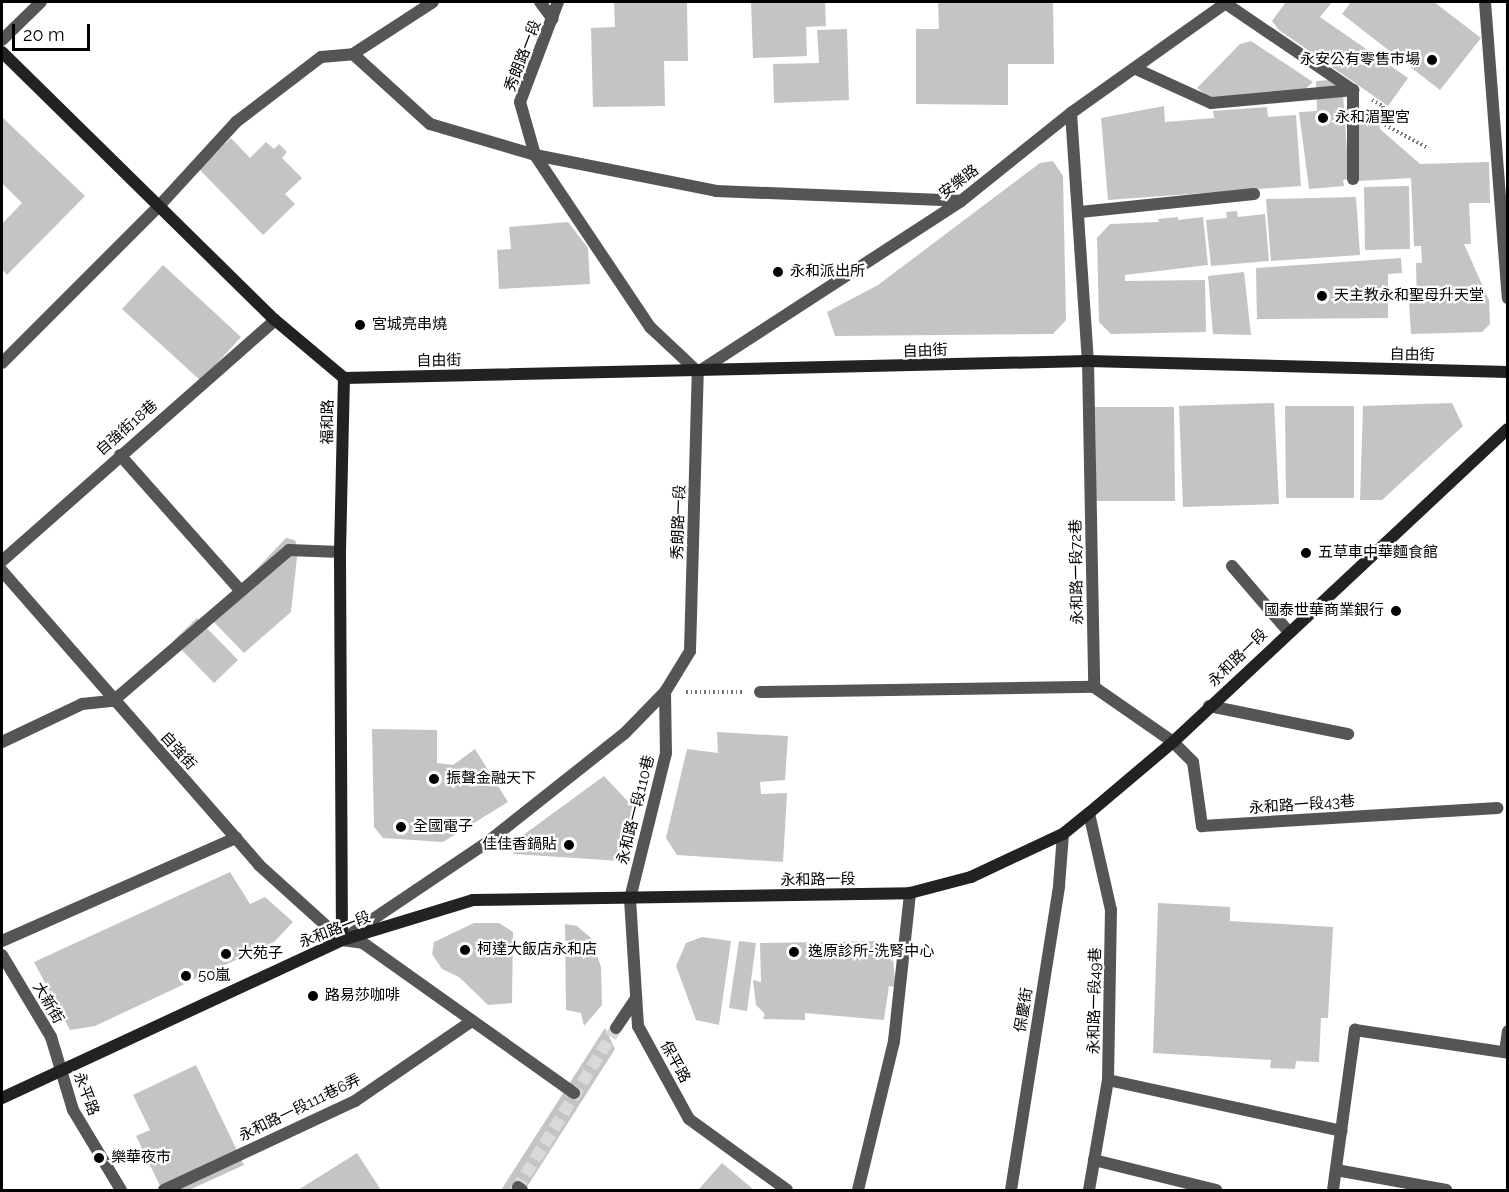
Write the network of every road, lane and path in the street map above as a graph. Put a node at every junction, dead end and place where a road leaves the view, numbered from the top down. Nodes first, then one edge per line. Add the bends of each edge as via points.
1 (41, 2) edge
2 (430, 2) edge
3 (540, 2) edge
4 (558, 2) edge
5 (1226, 2) edge
6 (1485, 2) edge
7 (553, 19) junction
8 (2, 40) edge
9 (2, 52) edge
10 (353, 54) junction
11 (1136, 69) junction
12 (1353, 90) junction
13 (1071, 112) junction
14 (1426, 147) dead end
15 (535, 155) junction
16 (1353, 179) dead end
17 (1254, 194) dead end
18 (961, 201) junction
19 (160, 205) junction
20 (1080, 212) junction
21 (1508, 298) edge
22 (275, 320) junction
23 (1088, 362) junction
24 (2, 363) edge
25 (698, 372) junction
26 (1508, 372) edge
27 (344, 378) junction
28 (1508, 429) edge
29 (120, 455) junction
30 (340, 552) junction
31 (2, 561) edge
32 (1232, 566) dead end
33 (2, 571) edge
34 (239, 590) junction
35 (1288, 630) junction
36 (1094, 687) junction
37 (760, 692) joint
38 (665, 693) junction
39 (113, 701) junction
40 (1209, 706) junction
41 (1348, 734) dead end
42 (2, 742) edge
43 (1173, 742) junction
44 (1497, 808) dead end
45 (1089, 813) junction
46 (1063, 834) junction
47 (236, 838) junction
48 (910, 893) junction
49 (630, 899) junction
50 (342, 940) junction
51 (2, 941) edge
52 (2, 955) edge
53 (636, 998) junction
54 (472, 1021) junction
55 (616, 1028) tunnel mouth
56 (1508, 1031) edge
57 (1506, 1053) edge
58 (61, 1070) junction
59 (1108, 1080) junction
60 (574, 1093) dead end
61 (2, 1098) edge
62 (1341, 1131) junction
63 (1094, 1160) junction
64 (1336, 1170) junction
65 (121, 1191) edge
66 (164, 1191) edge
67 (787, 1191) edge
68 (858, 1191) edge
69 (1011, 1191) edge
70 (1089, 1191) edge
71 (1216, 1191) edge
72 (1333, 1191) edge
73 (1446, 1191) edge

1 - 8 street
2 - 10 street
3 - 7 street
4 - 7 street, 秀朗路一段
5 - 11 street, 安樂路
5 - 12 street
6 - 21 street
7 - 15 street, 秀朗路一段 via 520,102
9 - 19 street
10 - 15 street via 430,124
10 - 19 street via 321,57 236,122
11 - 12 street via 1211,103
11 - 13 street, 安樂路
12 - 14 path via 1383,106 1384,125
12 - 16 street
13 - 18 street, 安樂路
13 - 20 street, 永和路一段72巷
15 - 18 street via 716,190
15 - 25 street, 秀朗路一段 via 650,327
17 - 20 street
18 - 25 street, 安樂路
19 - 22 street
19 - 24 street
20 - 23 street, 永和路一段72巷
22 - 27 street
22 - 29 street, 自強街18巷
23 - 25 street, 自由街
23 - 26 street, 自由街
23 - 36 street, 永和路一段72巷
25 - 27 street, 自由街
25 - 38 street, 秀朗路一段 via 690,651
27 - 30 street, 福和路
28 - 35 street, 永和路一段
29 - 31 street, 自強街18巷
29 - 34 street
30 - 34 street via 289,550
30 - 50 street, 福和路
32 - 35 street
33 - 39 street, 自強街
34 - 39 street
35 - 40 street, 永和路一段
36 - 37 street
36 - 43 street
37 - 38 path
38 - 49 street, 永和路一段110巷 via 666,753
38 - 50 street, 秀朗路一段 via 624,734 485,844
39 - 42 street via 82,704
39 - 47 street, 自強街
40 - 41 street
40 - 43 street, 永和路一段
43 - 44 street, 永和路一段43巷 via 1193,762 1202,826
43 - 45 street, 永和路一段
45 - 46 street, 永和路一段
45 - 59 street, 永和路一段49巷 via 1111,910
46 - 48 street, 永和路一段 via 970,877
46 - 69 street, 保慶街 via 1059,886
47 - 50 street, 自強街 via 259,865
47 - 51 street
48 - 49 street, 永和路一段
48 - 68 street via 894,1041
49 - 50 street, 永和路一段 via 473,900
49 - 53 street, 保平路
50 - 54 street via 363,943
50 - 58 street, 永和路一段
52 - 58 street, 大新街 via 51,1037
53 - 55 street
53 - 67 street, 保平路 via 638,1026 689,1119
54 - 60 street
54 - 66 street, 永和路一段111巷6弄 via 355,1101
56 - 57 street
57 - 62 street via 1355,1030
58 - 61 street, 永和路一段
58 - 65 street, 永平路 via 73,1110
59 - 62 street
59 - 63 street, 永和路一段49巷
62 - 64 street
63 - 70 street, 永和路一段49巷
63 - 71 street
64 - 72 street
64 - 73 street

